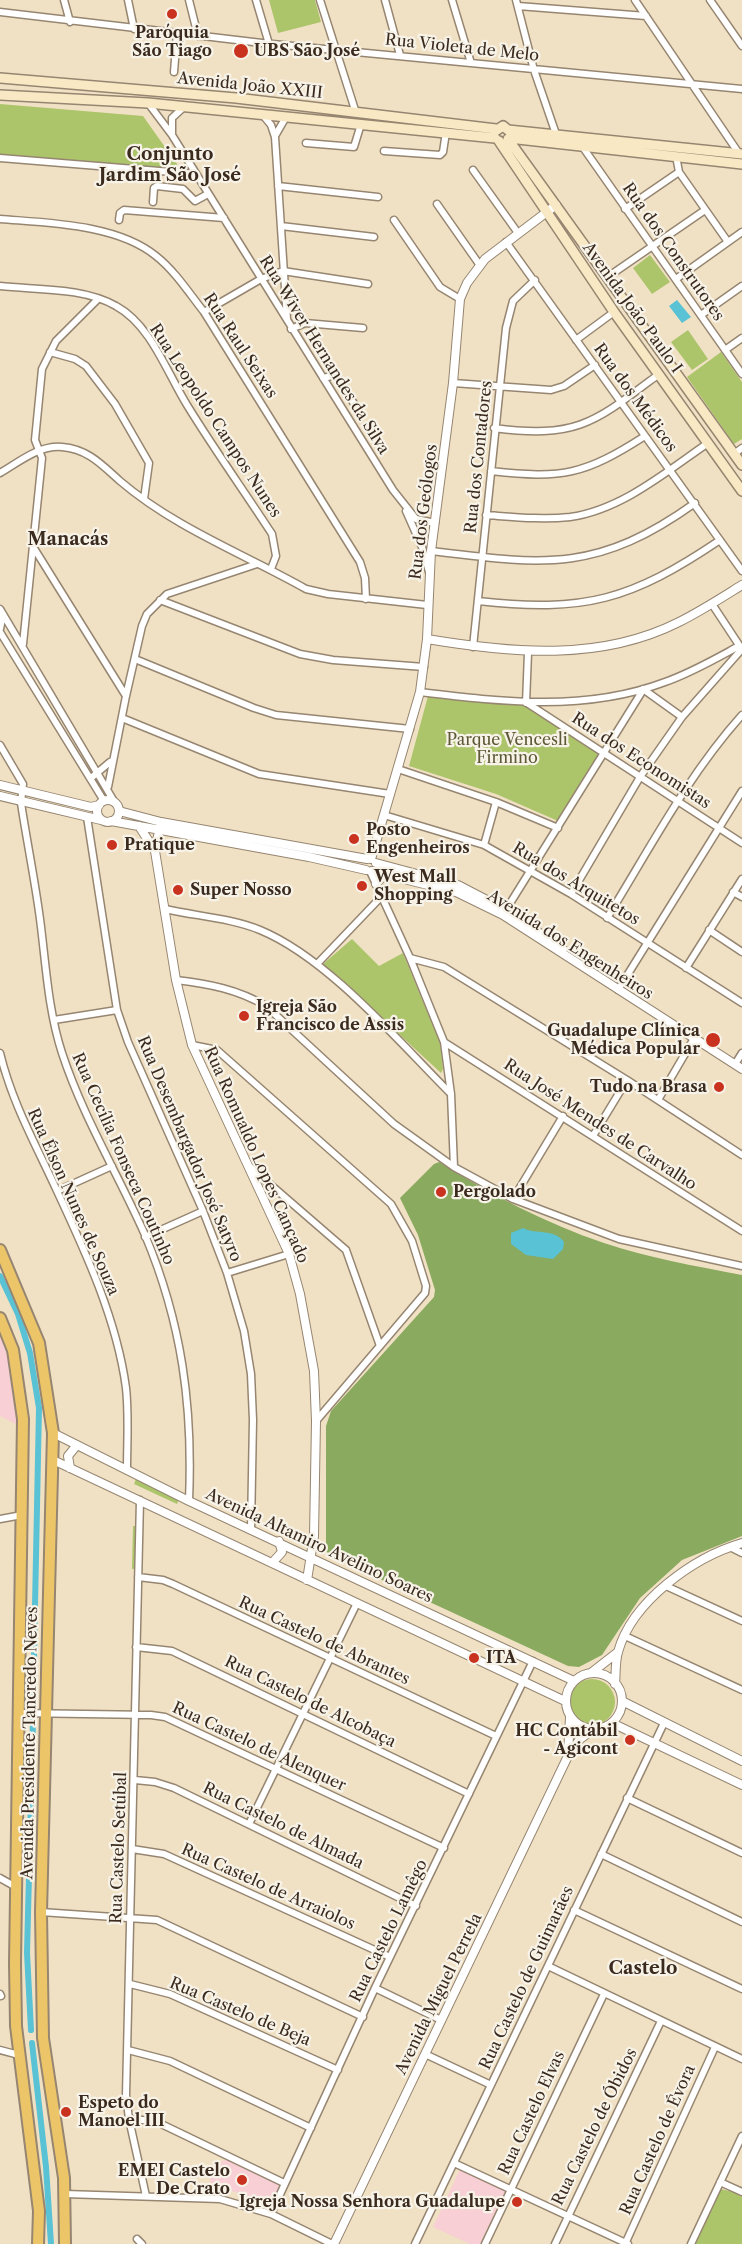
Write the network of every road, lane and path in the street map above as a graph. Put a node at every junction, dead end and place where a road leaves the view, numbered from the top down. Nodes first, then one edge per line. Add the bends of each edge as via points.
1 (64, 0) edge
2 (128, 0) edge
3 (189, 0) edge
4 (256, 0) edge
5 (320, 0) edge
6 (385, 0) edge
7 (452, 0) edge
8 (635, 0) edge
9 (710, 0) edge
10 (517, 3) edge
11 (0, 12) edge
12 (646, 16) junction
13 (70, 22) junction
14 (134, 29) junction
15 (177, 34) junction
16 (198, 36) junction
17 (269, 44) junction
18 (742, 46) edge
19 (336, 50) junction
20 (400, 55) junction
21 (471, 63) junction
22 (534, 70) junction
23 (174, 72) dead end
24 (0, 78) edge
25 (694, 85) junction
26 (742, 88) edge
27 (0, 95) edge
28 (148, 103) junction
29 (185, 106) junction
30 (356, 113) junction
31 (261, 114) junction
32 (286, 116) junction
33 (361, 124) junction
34 (446, 132) junction
35 (172, 135) junction
36 (556, 135) junction
37 (503, 136) junction
38 (275, 137) junction
39 (306, 143) dead end
40 (561, 144) junction
41 (582, 146) junction
42 (384, 151) dead end
43 (741, 154) edge
44 (676, 156) junction
45 (0, 158) edge
46 (742, 164) edge
47 (473, 170) dead end
48 (679, 172) junction
49 (196, 174) junction
50 (278, 186) junction
51 (208, 194) junction
52 (378, 197) dead end
53 (153, 202) dead end
54 (437, 204) dead end
55 (556, 205) junction
56 (626, 209) junction
57 (705, 210) junction
58 (546, 213) junction
59 (224, 218) junction
60 (0, 219) edge
61 (119, 220) dead end
62 (394, 220) dead end
63 (280, 226) junction
64 (742, 232) edge
65 (518, 233) junction
66 (374, 237) dead end
67 (506, 242) junction
68 (728, 242) junction
69 (652, 246) junction
70 (479, 264) junction
71 (284, 271) junction
72 (609, 276) junction
73 (261, 279) junction
74 (676, 279) junction
75 (535, 280) junction
76 (368, 284) dead end
77 (0, 286) edge
78 (742, 286) edge
79 (98, 299) junction
80 (460, 299) junction
81 (204, 312) junction
82 (614, 312) junction
83 (701, 315) junction
84 (289, 326) junction
85 (363, 328) dead end
86 (742, 338) edge
87 (576, 340) junction
88 (725, 350) junction
89 (50, 352) junction
90 (595, 365) junction
91 (660, 373) junction
92 (742, 374) edge
93 (322, 378) junction
94 (453, 383) junction
95 (499, 387) junction
96 (621, 402) junction
97 (358, 410) dead end
98 (494, 428) junction
99 (645, 436) junction
100 (708, 443) junction
101 (39, 450) junction
102 (738, 451) edge
103 (742, 465) edge
104 (670, 469) junction
105 (491, 471) junction
106 (0, 473) edge
107 (742, 491) edge
108 (144, 499) junction
109 (695, 503) junction
110 (404, 506) junction
111 (486, 515) junction
112 (435, 523) junction
113 (720, 540) junction
114 (32, 545) junction
115 (431, 551) junction
116 (482, 557) junction
117 (257, 564) junction
118 (271, 569) junction
119 (742, 571) edge
120 (430, 577) junction
121 (742, 585) edge
122 (366, 599) junction
123 (160, 600) junction
124 (478, 601) junction
125 (711, 604) junction
126 (427, 605) junction
127 (2, 612) edge
128 (0, 630) edge
129 (427, 639) junction
130 (23, 644) junction
131 (473, 647) junction
132 (741, 648) edge
133 (528, 653) junction
134 (135, 659) junction
135 (423, 667) junction
136 (643, 689) junction
137 (420, 692) junction
138 (126, 696) junction
139 (526, 703) junction
140 (742, 715) edge
141 (682, 717) junction
142 (122, 718) junction
143 (410, 729) junction
144 (0, 745) edge
145 (603, 754) junction
146 (112, 759) junction
147 (398, 769) junction
148 (98, 773) junction
149 (640, 777) junction
150 (91, 778) junction
151 (0, 785) edge
152 (108, 787) junction
153 (742, 791) edge
154 (24, 792) junction
155 (390, 794) junction
156 (0, 796) edge
157 (496, 802) junction
158 (679, 802) junction
159 (21, 803) junction
160 (102, 803) junction
161 (117, 807) junction
162 (384, 815) junction
163 (87, 817) junction
164 (101, 820) junction
165 (111, 822) junction
166 (139, 826) junction
167 (160, 826) junction
168 (558, 828) junction
169 (719, 828) junction
170 (742, 843) edge
171 (484, 845) junction
172 (154, 851) junction
173 (370, 866) junction
174 (531, 870) junction
175 (385, 874) junction
176 (742, 879) edge
177 (376, 884) junction
178 (733, 892) junction
179 (571, 894) junction
180 (382, 896) junction
181 (742, 897) edge
182 (165, 909) junction
183 (504, 913) junction
184 (607, 918) junction
185 (709, 930) junction
186 (646, 943) junction
187 (742, 952) edge
188 (410, 958) junction
189 (317, 964) junction
190 (686, 968) junction
191 (176, 980) junction
192 (619, 988) junction
193 (742, 1003) edge
194 (117, 1010) junction
195 (54, 1020) junction
196 (695, 1037) junction
197 (444, 1042) junction
198 (192, 1045) junction
199 (0, 1053) edge
200 (742, 1053) edge
201 (740, 1062) edge
202 (742, 1070) edge
203 (627, 1080) junction
204 (452, 1094) junction
205 (658, 1100) junction
206 (563, 1116) junction
207 (593, 1136) junction
208 (742, 1155) edge
209 (112, 1166) junction
210 (250, 1167) junction
211 (454, 1167) junction
212 (57, 1191) junction
213 (513, 1199) junction
214 (203, 1211) junction
215 (742, 1231) edge
216 (145, 1237) junction
217 (0, 1250) edge
218 (289, 1254) junction
219 (742, 1266) edge
220 (227, 1273) junction
221 (0, 1318) edge
222 (380, 1346) junction
223 (316, 1421) junction
224 (53, 1433) junction
225 (77, 1445) junction
226 (53, 1460) junction
227 (70, 1468) junction
228 (127, 1470) junction
229 (140, 1500) junction
230 (189, 1501) junction
231 (22, 1514) junction
232 (0, 1519) edge
233 (251, 1529) junction
234 (279, 1541) junction
235 (742, 1543) edge
236 (730, 1547) junction
237 (742, 1553) edge
238 (311, 1557) junction
239 (272, 1563) junction
240 (138, 1578) junction
241 (308, 1580) junction
242 (666, 1586) junction
243 (357, 1603) junction
244 (742, 1621) edge
245 (625, 1636) junction
246 (136, 1647) junction
247 (618, 1652) junction
248 (330, 1659) junction
249 (533, 1661) junction
250 (591, 1673) junction
251 (524, 1680) junction
252 (574, 1681) junction
253 (615, 1684) junction
254 (742, 1690) edge
255 (565, 1701) junction
256 (622, 1701) junction
257 (17, 1713) junction
258 (305, 1713) junction
259 (42, 1714) junction
260 (135, 1714) junction
261 (570, 1717) junction
262 (612, 1723) junction
263 (664, 1723) junction
264 (594, 1729) junction
265 (496, 1736) junction
266 (653, 1743) junction
267 (568, 1756) junction
268 (742, 1761) edge
269 (276, 1770) junction
270 (135, 1780) junction
271 (742, 1785) edge
272 (469, 1794) junction
273 (627, 1798) junction
274 (249, 1824) junction
275 (444, 1848) junction
276 (132, 1849) junction
277 (742, 1853) edge
278 (601, 1854) junction
279 (0, 1878) edge
280 (16, 1888) junction
281 (416, 1906) junction
282 (574, 1910) junction
283 (41, 1912) junction
284 (130, 1917) junction
285 (742, 1922) edge
286 (390, 1957) junction
287 (548, 1966) junction
288 (130, 1984) junction
289 (375, 1988) junction
290 (742, 1989) edge
291 (604, 1994) junction
292 (363, 2017) junction
293 (441, 2020) junction
294 (661, 2021) junction
295 (715, 2047) junction
296 (0, 2050) edge
297 (128, 2050) junction
298 (425, 2054) junction
299 (20, 2055) junction
300 (742, 2059) edge
301 (338, 2070) junction
302 (491, 2085) junction
303 (129, 2119) junction
304 (311, 2128) junction
305 (742, 2136) edge
306 (454, 2163) junction
307 (720, 2182) junction
308 (284, 2183) junction
309 (510, 2190) junction
310 (742, 2192) edge
311 (64, 2194) junction
312 (146, 2196) junction
313 (271, 2214) junction
314 (568, 2216) junction
315 (38, 2244) edge
316 (65, 2244) edge
317 (333, 2244) edge
318 (415, 2244) edge
319 (485, 2244) edge
320 (555, 2244) edge
321 (626, 2244) edge
322 (691, 2244) edge

1 - 13 street
2 - 14 street
3 - 16 street
4 - 17 street
5 - 19 street
6 - 20 street
7 - 21 street
8 - 12 street
9 - 18 street
10 - 12 street
10 - 22 street
11 - 13 street, Rua Violeta de Melo
12 - 25 street
13 - 14 street, Rua Violeta de Melo
14 - 15 street, Rua Violeta de Melo
15 - 16 street, Rua Violeta de Melo
15 - 23 street
16 - 17 street, Rua Violeta de Melo
17 - 19 street, Rua Violeta de Melo
19 - 20 street, Rua Violeta de Melo
19 - 30 street
20 - 21 street, Rua Violeta de Melo
21 - 22 street, Rua Violeta de Melo
22 - 25 street, Rua Violeta de Melo
22 - 36 street
24 - 30 main road, Avenida João XXIII via 236,98
25 - 26 street, Rua Violeta de Melo
25 - 43 street
27 - 28 main road, Avenida João XXIII
28 - 29 main road, Avenida João XXIII
28 - 35 street, Rua Wiver Hernandes da Silva
29 - 31 main road, Avenida João XXIII
29 - 35 street via 172,118
30 - 37 main road, Avenida João XXIII
31 - 32 main road, Avenida João XXIII
31 - 38 street
32 - 33 main road, Avenida João XXIII
32 - 38 street
33 - 34 main road, Avenida João XXIII
33 - 39 street via 354,147
34 - 37 main road, Avenida João XXIII
34 - 42 street via 440,155
35 - 49 street, Rua Wiver Hernandes da Silva
36 - 37 main road, Avenida João XXIII
36 - 40 street
36 - 43 main road, Avenida João XXIII
37 - 40 main road, Avenida João XXIII
37 - 55 main road, Avenida João Paulo I
37 - 58 main road, Avenida João Paulo I
38 - 50 street
40 - 41 main road, Avenida João XXIII
41 - 44 main road, Avenida João XXIII
41 - 56 street, Rua dos Construtores
43 - 46 street
44 - 46 main road, Avenida João XXIII
44 - 48 street
45 - 49 street
47 - 65 street
48 - 56 street
48 - 57 street
49 - 51 street, Rua Wiver Hernandes da Silva
50 - 52 street
50 - 63 street
51 - 53 street via 195,201 183,189 157,186
51 - 59 street, Rua Wiver Hernandes da Silva
54 - 70 street
55 - 58 street, Rua dos Geólogos
55 - 72 main road, Avenida João Paulo I
56 - 69 street, Rua dos Construtores
57 - 68 street
57 - 69 street
58 - 65 street, Rua dos Geólogos
58 - 82 main road, Avenida João Paulo I
59 - 61 street via 124,210
59 - 73 street, Rua Wiver Hernandes da Silva
60 - 81 street, Rua Raul Seixas via 106,231 135,243 164,263
62 - 80 street via 440,287
63 - 66 street
63 - 71 street
64 - 68 street
65 - 67 street, Rua dos Geólogos
67 - 70 street, Rua dos Geólogos
67 - 75 street, Rua dos Médicos
68 - 74 street
69 - 72 street
69 - 74 street, Rua dos Construtores
70 - 80 street, Rua dos Geólogos
71 - 73 street
71 - 76 street
71 - 84 street
72 - 102 main road, Avenida João Paulo I
73 - 81 street
73 - 84 street, Rua Wiver Hernandes da Silva
74 - 83 street, Rua dos Construtores
75 - 87 street, Rua dos Médicos
75 - 95 street, Rua dos Contadores via 517,296 508,313
77 - 79 street, Rua Leopoldo Campos Nunes
78 - 83 street
79 - 89 street
79 - 118 street, Rua Leopoldo Campos Nunes via 131,317 145,334 272,534 276,556
80 - 94 street, Rua dos Geólogos
81 - 122 street, Rua Raul Seixas via 360,562
82 - 87 street
82 - 91 main road, Avenida João Paulo I
83 - 88 street, Rua dos Construtores
84 - 85 street via 305,323
84 - 93 street, Rua Wiver Hernandes da Silva
86 - 88 street
87 - 90 street, Rua dos Médicos
88 - 92 street, Rua dos Construtores
89 - 101 street via 42,369 35,440
89 - 108 street via 86,366 115,404 149,463
90 - 95 street via 557,388 538,391
90 - 96 street, Rua dos Médicos
91 - 96 street
91 - 100 main road, Avenida João Paulo I
93 - 97 street via 336,375
93 - 110 street, Rua Wiver Hernandes da Silva
94 - 95 street
94 - 112 street, Rua dos Geólogos
95 - 98 street, Rua dos Contadores
96 - 98 street via 588,423 567,430 527,432
96 - 99 street, Rua dos Médicos
98 - 105 street, Rua dos Contadores
99 - 104 street, Rua dos Médicos
99 - 105 street via 580,471 545,476
100 - 104 street
100 - 107 main road, Avenida João Paulo I
101 - 106 street
101 - 108 street via 60,447 81,451 99,460
101 - 114 street via 42,458
102 - 103 main road, Avenida João Paulo I
104 - 109 street, Rua dos Médicos
104 - 111 street via 623,499 590,512 547,519
105 - 111 street, Rua dos Contadores
108 - 117 street
109 - 113 street, Rua dos Médicos
109 - 116 street via 640,538 586,557 531,561
110 - 112 street, Rua Wiver Hernandes da Silva via 416,519
110 - 120 street, Rua Wiver Hernandes da Silva
111 - 116 street, Rua dos Contadores
112 - 115 street, Rua dos Geólogos
113 - 119 street, Rua dos Médicos
113 - 124 street via 662,577 594,602 546,606
114 - 130 street
114 - 138 street
115 - 116 street
115 - 120 street, Rua dos Geólogos
116 - 124 street, Rua dos Contadores
117 - 118 street
117 - 123 street via 176,590
118 - 122 street via 317,593
120 - 126 street, Rua dos Geólogos
121 - 125 street
122 - 126 street
123 - 134 street via 147,614
123 - 135 street via 300,654
124 - 131 street, Rua dos Contadores
125 - 132 street
125 - 133 street via 678,623 634,639 583,649
126 - 129 street, Rua dos Geólogos
127 - 128 street
127 - 130 street
128 - 150 street
129 - 131 street
129 - 135 street, Rua dos Geólogos
130 - 148 street
131 - 133 street
132 - 136 street
132 - 141 street
133 - 139 street
134 - 138 street
134 - 143 street via 276,715
135 - 137 street, Rua dos Geólogos
136 - 139 street via 588,700
136 - 141 street
136 - 145 street
137 - 139 street
137 - 143 street, Rua dos Geólogos
138 - 142 street
139 - 145 street, Rua dos Economistas
140 - 158 street
141 - 149 street
142 - 146 street
142 - 155 street via 258,774
143 - 147 street, Rua dos Geólogos
144 - 154 street
145 - 149 street, Rua dos Economistas
145 - 168 street
146 - 148 street
146 - 152 street
147 - 155 street, Rua dos Geólogos
147 - 157 street
148 - 150 street
148 - 152 street
149 - 158 street, Rua dos Economistas
149 - 179 street
150 - 160 street
151 - 154 street
152 - 161 street
153 - 169 street
154 - 159 street, Rua Cecília Fonseca Coutinho
154 - 160 street via 91,807
155 - 162 street, Rua dos Geólogos
156 - 159 street
157 - 168 street
157 - 171 street
158 - 169 street, Rua dos Economistas
158 - 184 street
159 - 163 street
159 - 195 street, Rua Cecília Fonseca Coutinho
160 - 161 street
160 - 164 street via 98,814
161 - 165 street via 117,817
161 - 167 street, Avenida dos Engenheiros
162 - 171 street, Rua dos Arquitetos
162 - 173 street, Rua dos Geólogos
163 - 164 street
163 - 194 street, Rua Desembargador José Satyro
164 - 165 street
165 - 166 street, Avenida dos Engenheiros
166 - 167 street, Avenida dos Engenheiros
166 - 172 street, Rua Romualdo Lopes Cançado
167 - 172 street, Rua Romualdo Lopes Cançado
167 - 173 street, Avenida dos Engenheiros
168 - 174 street
169 - 170 street, Rua dos Economistas
169 - 186 street
171 - 174 street, Rua dos Arquitetos
172 - 182 street, Rua Romualdo Lopes Cançado
173 - 175 street, Avenida dos Engenheiros
173 - 177 street
173 - 183 street, Avenida dos Engenheiros via 458,885
174 - 179 street, Rua dos Arquitetos
174 - 183 street
175 - 177 street
175 - 183 street, Avenida dos Engenheiros via 456,892
176 - 178 street
177 - 180 street
178 - 181 street
178 - 185 street
179 - 184 street, Rua dos Arquitetos
180 - 188 street
180 - 189 street
182 - 189 street via 258,929 291,945
182 - 191 street, Rua Romualdo Lopes Cançado
183 - 192 street, Avenida dos Engenheiros
184 - 186 street, Rua dos Arquitetos
185 - 187 street
185 - 190 street
186 - 190 street, Rua dos Arquitetos
186 - 192 street
188 - 197 street
188 - 203 street via 444,967
189 - 204 street
190 - 193 street, Rua dos Arquitetos
191 - 198 street, Rua Romualdo Lopes Cançado
191 - 211 street via 218,985 267,1006 394,1124
192 - 196 street, Avenida dos Engenheiros
194 - 195 street
194 - 214 street, Rua Desembargador José Satyro
195 - 209 street, Rua Cecília Fonseca Coutinho via 73,1084
196 - 201 street, Avenida dos Engenheiros
196 - 202 street, Avenida dos Engenheiros
196 - 205 street
197 - 204 street
197 - 206 street, Rua José Mendes de Carvalho
198 - 210 street, Rua Romualdo Lopes Cançado
198 - 222 street via 217,1050 391,1204 416,1251 426,1286
199 - 212 street, Rua Élson Nunes de Souza via 24,1125
200 - 201 street
203 - 205 street
203 - 207 street
204 - 211 street
205 - 208 street
206 - 207 street, Rua José Mendes de Carvalho
206 - 213 street
207 - 215 street, Rua José Mendes de Carvalho
209 - 212 street
209 - 216 street, Rua Cecília Fonseca Coutinho
210 - 218 street, Rua Romualdo Lopes Cançado
210 - 222 street via 346,1250
211 - 213 street
212 - 228 street, Rua Élson Nunes de Souza via 98,1286 117,1344 126,1391
213 - 219 street via 619,1239
214 - 216 street
214 - 220 street, Rua Desembargador José Satyro
216 - 230 street, Rua Cecília Fonseca Coutinho via 180,1341 192,1448
217 - 224 main road, Avenida Presidente Tancredo Neves via 39,1343
218 - 220 street
218 - 223 street, Rua Romualdo Lopes Cançado via 308,1332
220 - 233 street, Rua Desembargador José Satyro via 244,1331 251,1374
221 - 231 main road, Avenida Presidente Tancredo Neves via 14,1350 19,1383 23,1419
222 - 223 street
223 - 238 street, Rua Romualdo Lopes Cançado
224 - 225 street, Avenida Altamiro Avelino Soares
224 - 226 main road, Avenida Presidente Tancredo Neves
225 - 227 street via 68,1456
225 - 228 street, Avenida Altamiro Avelino Soares
226 - 227 street
226 - 259 main road, Avenida Presidente Tancredo Neves
227 - 229 street
228 - 230 street, Avenida Altamiro Avelino Soares
229 - 239 street
229 - 240 street, Rua Castelo Setúbal
230 - 233 street, Avenida Altamiro Avelino Soares
231 - 232 street
231 - 257 main road, Avenida Presidente Tancredo Neves
233 - 234 street, Avenida Altamiro Avelino Soares
234 - 238 street, Avenida Altamiro Avelino Soares
234 - 239 street via 282,1552
235 - 236 street
236 - 237 street
236 - 242 street via 697,1561
238 - 241 street, Rua Romualdo Lopes Cançado
238 - 249 street, Avenida Altamiro Avelino Soares
239 - 241 street
240 - 246 street, Rua Castelo Setúbal
240 - 248 street, Rua Castelo de Abrantes via 163,1580
241 - 243 street
242 - 244 street
242 - 245 street
243 - 248 street
243 - 251 street
245 - 247 street
245 - 254 street
246 - 258 street, Rua Castelo de Alcobaça via 172,1651
246 - 260 street, Rua Castelo Setúbal
247 - 250 street
247 - 253 street
248 - 258 street
248 - 265 street, Rua Castelo de Abrantes
249 - 251 street, Rua Castelo Lamêgo
249 - 252 street, Avenida Altamiro Avelino Soares
250 - 252 street
250 - 253 street via 607,1677
251 - 255 street
251 - 265 street, Rua Castelo Lamêgo
252 - 255 street
253 - 256 street
255 - 261 street
256 - 262 street
256 - 263 street
257 - 259 street, Rua Castelo de Alenquer
257 - 280 main road, Avenida Presidente Tancredo Neves
258 - 269 street
258 - 272 street, Rua Castelo de Alcobaça
259 - 260 street, Rua Castelo de Alenquer
259 - 283 main road, Avenida Presidente Tancredo Neves
260 - 269 street, Rua Castelo de Alenquer via 165,1717
260 - 270 street, Rua Castelo Setúbal
261 - 264 street via 581,1726
261 - 267 street, Avenida Miguel Perrela
262 - 264 street
262 - 266 street
263 - 266 street, Rua Castelo de Guimarães
263 - 268 street
264 - 267 street, Avenida Miguel Perrela via 580,1739
265 - 272 street, Rua Castelo Lamêgo
266 - 271 street
266 - 273 street, Rua Castelo de Guimarães
267 - 293 street, Avenida Miguel Perrela
269 - 274 street
269 - 275 street, Rua Castelo de Alenquer
270 - 274 street, Rua Castelo de Almada via 174,1788
270 - 276 street, Rua Castelo Setúbal
272 - 275 street, Rua Castelo Lamêgo
273 - 277 street
273 - 278 street, Rua Castelo de Guimarães
274 - 281 street, Rua Castelo de Almada
275 - 281 street, Rua Castelo Lamêgo
276 - 284 street, Rua Castelo Setúbal
276 - 286 street, Rua Castelo de Arraiolos via 164,1854
278 - 282 street, Rua Castelo de Guimarães
278 - 285 street
279 - 280 street
280 - 299 main road, Avenida Presidente Tancredo Neves
281 - 286 street, Rua Castelo Lamêgo
282 - 287 street, Rua Castelo de Guimarães
282 - 290 street
283 - 284 street
283 - 311 main road, Avenida Presidente Tancredo Neves via 43,2038
284 - 288 street, Rua Castelo Setúbal
284 - 292 street via 174,1926
286 - 289 street, Rua Castelo Lamêgo
287 - 291 street
287 - 302 street, Rua Castelo de Guimarães
288 - 297 street, Rua Castelo Setúbal
288 - 301 street, Rua Castelo de Beja via 170,1994
289 - 292 street, Rua Castelo Lamêgo
289 - 293 street
291 - 294 street
291 - 309 street, Rua Castelo Elvas
292 - 301 street, Rua Castelo Lamêgo
293 - 298 street, Avenida Miguel Perrela
294 - 295 street
294 - 314 street, Rua Castelo de Óbidos
295 - 300 street
295 - 321 street, Rua Castelo de Évora
296 - 299 street
297 - 303 street, Rua Castelo Setúbal
297 - 304 street via 171,2061
298 - 302 street
298 - 317 street, Avenida Miguel Perrela
299 - 315 main road, Avenida Presidente Tancredo Neves via 39,2211
301 - 304 street, Rua Castelo Lamêgo
302 - 306 street, Rua Castelo de Guimarães
303 - 308 street via 155,2121
303 - 312 street, Rua Castelo Setúbal
304 - 308 street, Rua Castelo Lamêgo
305 - 307 street
306 - 309 street
306 - 318 street, Rua Castelo de Guimarães
307 - 310 street
307 - 322 street
308 - 313 street, Rua Castelo Lamêgo
309 - 314 street
309 - 319 street, Rua Castelo Elvas
311 - 312 street
311 - 316 main road, Avenida Presidente Tancredo Neves
312 - 313 street via 220,2199
313 - 317 street
314 - 320 street, Rua Castelo de Óbidos
314 - 321 street

